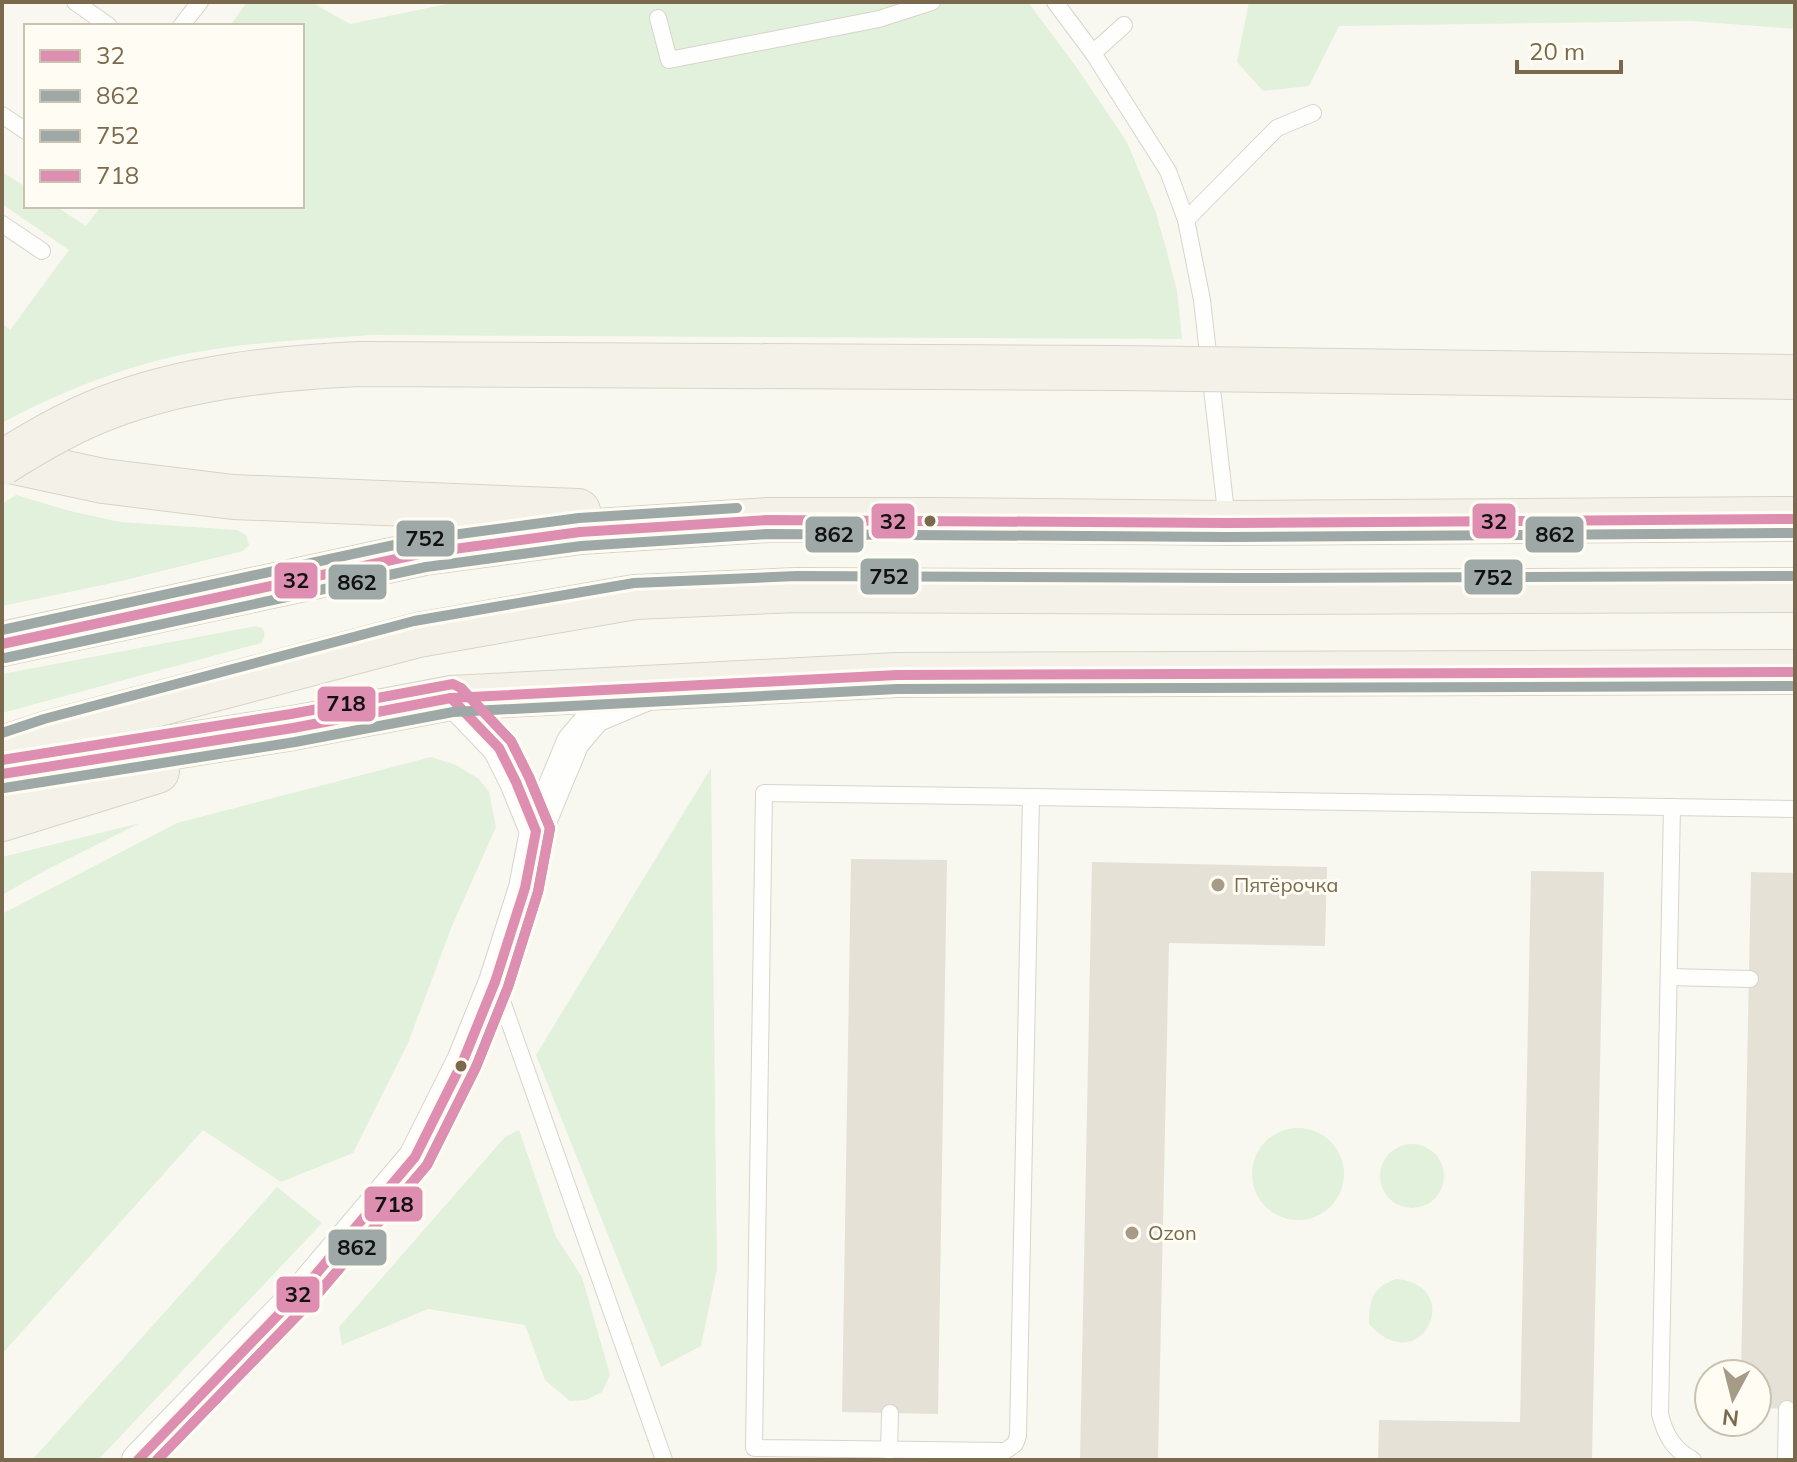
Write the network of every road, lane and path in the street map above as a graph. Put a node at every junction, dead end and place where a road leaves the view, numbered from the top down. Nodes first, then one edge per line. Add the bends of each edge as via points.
1 (75, 2) edge
2 (200, 2) edge
3 (932, 2) edge
4 (1055, 2) edge
5 (658, 18) dead end
6 (106, 24) edge
7 (183, 24) edge
8 (1124, 25) dead end
9 (1093, 53) junction
10 (1313, 113) dead end
11 (2, 115) edge
12 (24, 130) edge
13 (1186, 220) junction
14 (2, 224) edge
15 (42, 251) dead end
16 (1795, 377) edge
17 (2, 460) edge
18 (1795, 519) edge
19 (768, 520) junction
20 (1227, 523) junction
21 (1795, 590) edge
22 (2, 644) edge
23 (1795, 672) edge
24 (668, 685) junction
25 (451, 698) junction
26 (293, 728) junction
27 (2, 748) edge
28 (2, 774) edge
29 (1031, 797) junction
30 (1672, 807) junction
31 (1795, 809) edge
32 (2, 819) edge
33 (536, 831) junction
34 (1669, 977) junction
35 (1750, 979) dead end
36 (495, 982) junction
37 (1787, 1409) dead end
38 (890, 1413) dead end
39 (889, 1451) junction
40 (138, 1460) edge
41 (664, 1460) edge
42 (1693, 1460) edge
43 (1786, 1460) edge

1 - 6 lane
2 - 7 lane
3 - 5 lane via 879,19 669,60
4 - 9 lane
8 - 9 lane
9 - 13 lane via 1168,171
10 - 13 lane via 1277,128
11 - 12 lane
13 - 20 lane via 1202,300
14 - 15 lane
16 - 17 main road, bridge via 304,366 141,396
17 - 19 main road via 103,481 233,497
18 - 20 main road
19 - 20 main road
19 - 22 main road via 580,532 424,553
21 - 27 main road via 797,590 635,597 418,635
23 - 24 main road via 976,674
24 - 25 main road
24 - 33 street via 595,716 573,742
25 - 26 main road
25 - 33 street via 499,748
26 - 28 main road
26 - 32 main road
29 - 30 lane
29 - 39 lane via 1018,1436 1005,1451
29 - 39 lane via 764,793 754,1448
30 - 31 lane
30 - 34 lane
33 - 36 street via 525,888
34 - 35 lane
34 - 42 lane via 1660,1414 1669,1440
36 - 40 street via 415,1157 306,1286
36 - 41 lane
37 - 43 lane
38 - 39 lane

